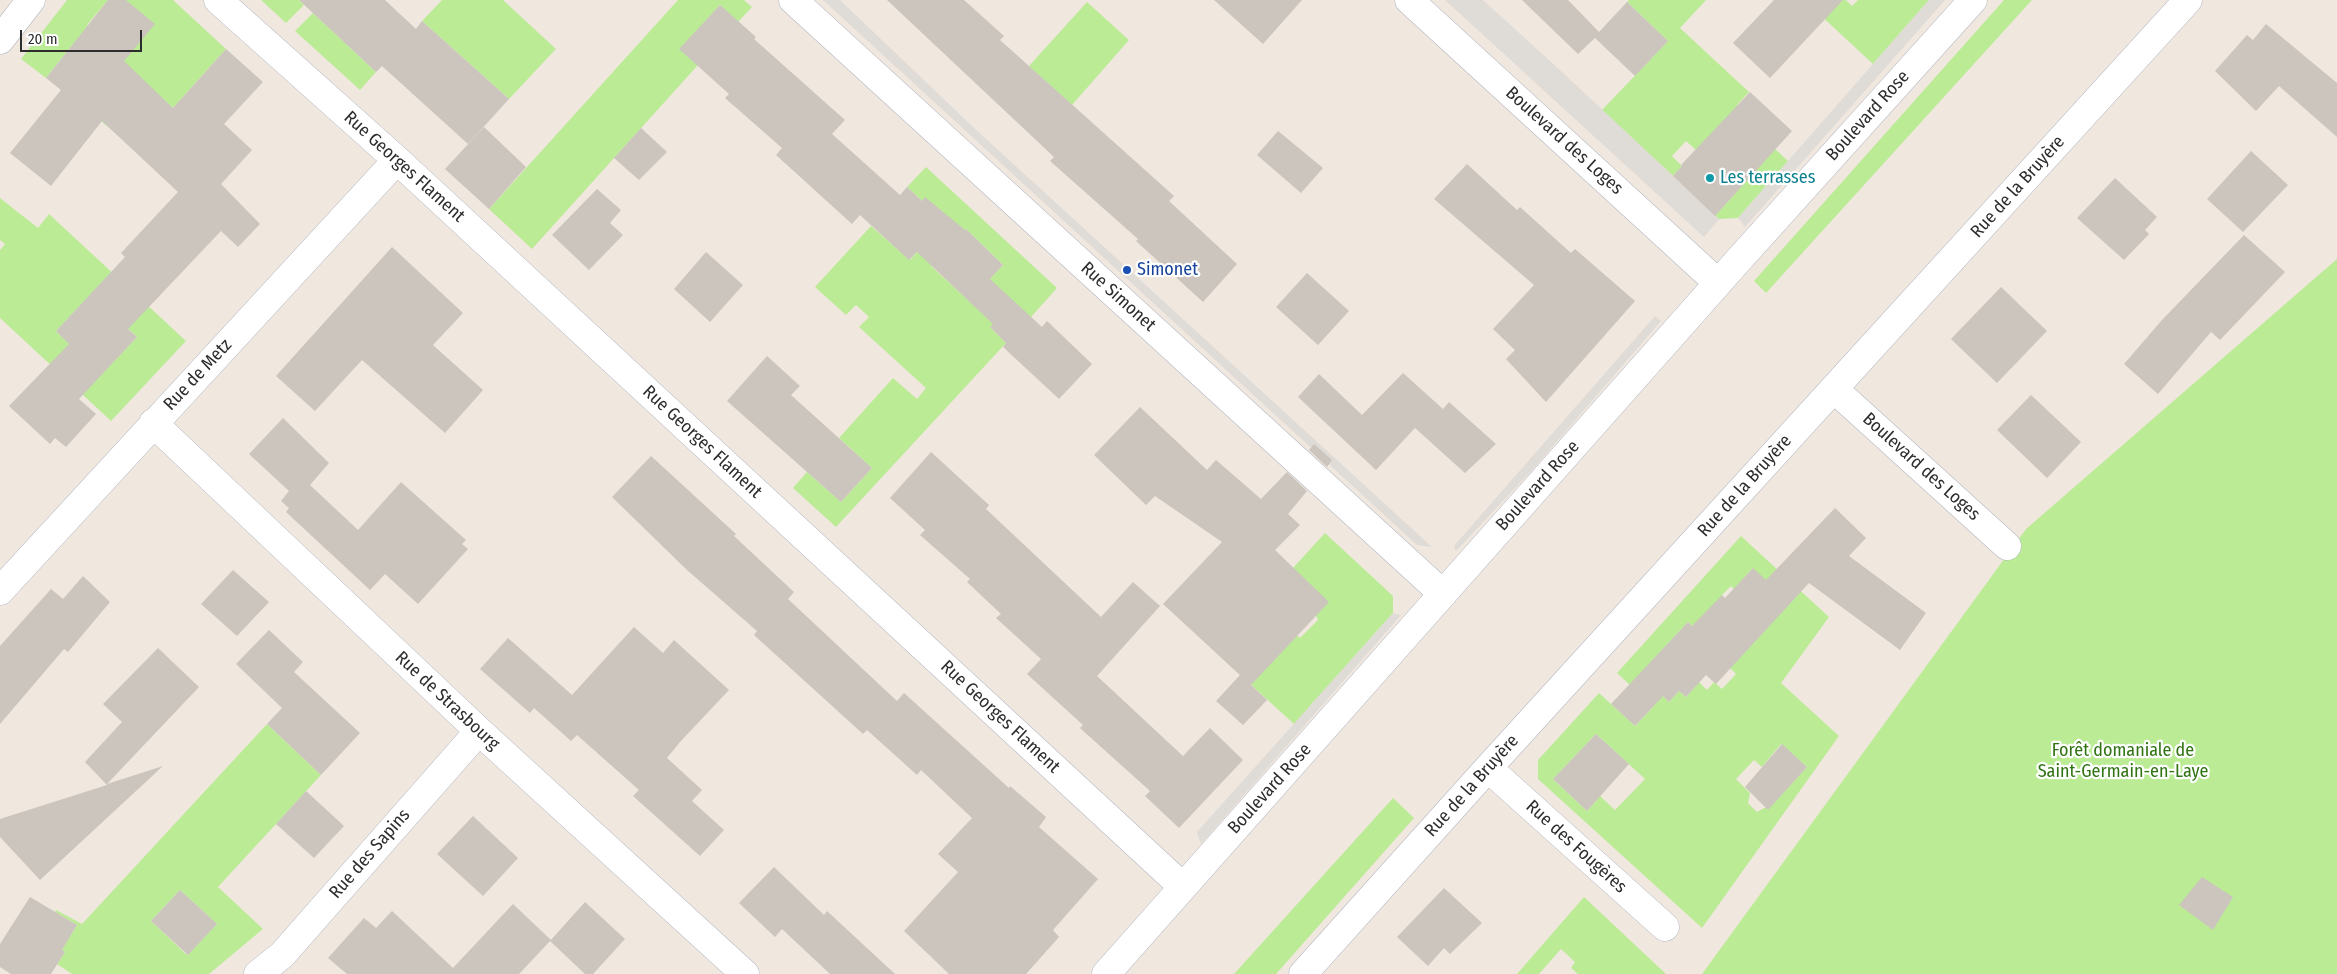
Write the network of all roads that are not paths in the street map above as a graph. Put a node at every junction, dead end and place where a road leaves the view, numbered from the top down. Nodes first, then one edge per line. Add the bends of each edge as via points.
1 (31, 0) edge
2 (218, 0) edge
3 (793, 0) edge
4 (1409, 0) edge
5 (1972, 0) edge
6 (2188, 0) edge
7 (0, 40) edge
8 (397, 160) junction
9 (1718, 283) junction
10 (1834, 388) junction
11 (153, 423) junction
12 (2007, 546) dead end
13 (0, 591) edge
14 (1443, 594) junction
15 (479, 731) junction
16 (1488, 768) junction
17 (1183, 887) junction
18 (1665, 927) dead end
19 (258, 974) edge
20 (745, 974) edge
21 (1106, 974) edge
22 (1303, 974) edge

1 - 7 street
2 - 8 street, Rue Georges Flament
3 - 14 street, Rue Simonet
4 - 9 street, Boulevard des Loges
5 - 9 street, Boulevard Rose
6 - 10 street, Rue de la Bruyère
8 - 11 street, Rue de Metz
8 - 17 street, Rue Georges Flament
9 - 14 street, Boulevard Rose
10 - 12 street, Boulevard des Loges
10 - 16 street, Rue de la Bruyère
11 - 13 street, Rue de Metz
11 - 15 street, Rue de Strasbourg
14 - 17 street, Boulevard Rose
15 - 19 street, Rue des Sapins via 282,955
15 - 20 street, Rue de Strasbourg
16 - 18 street, Rue des Fougères
16 - 22 street, Rue de la Bruyère
17 - 21 street, Boulevard Rose

